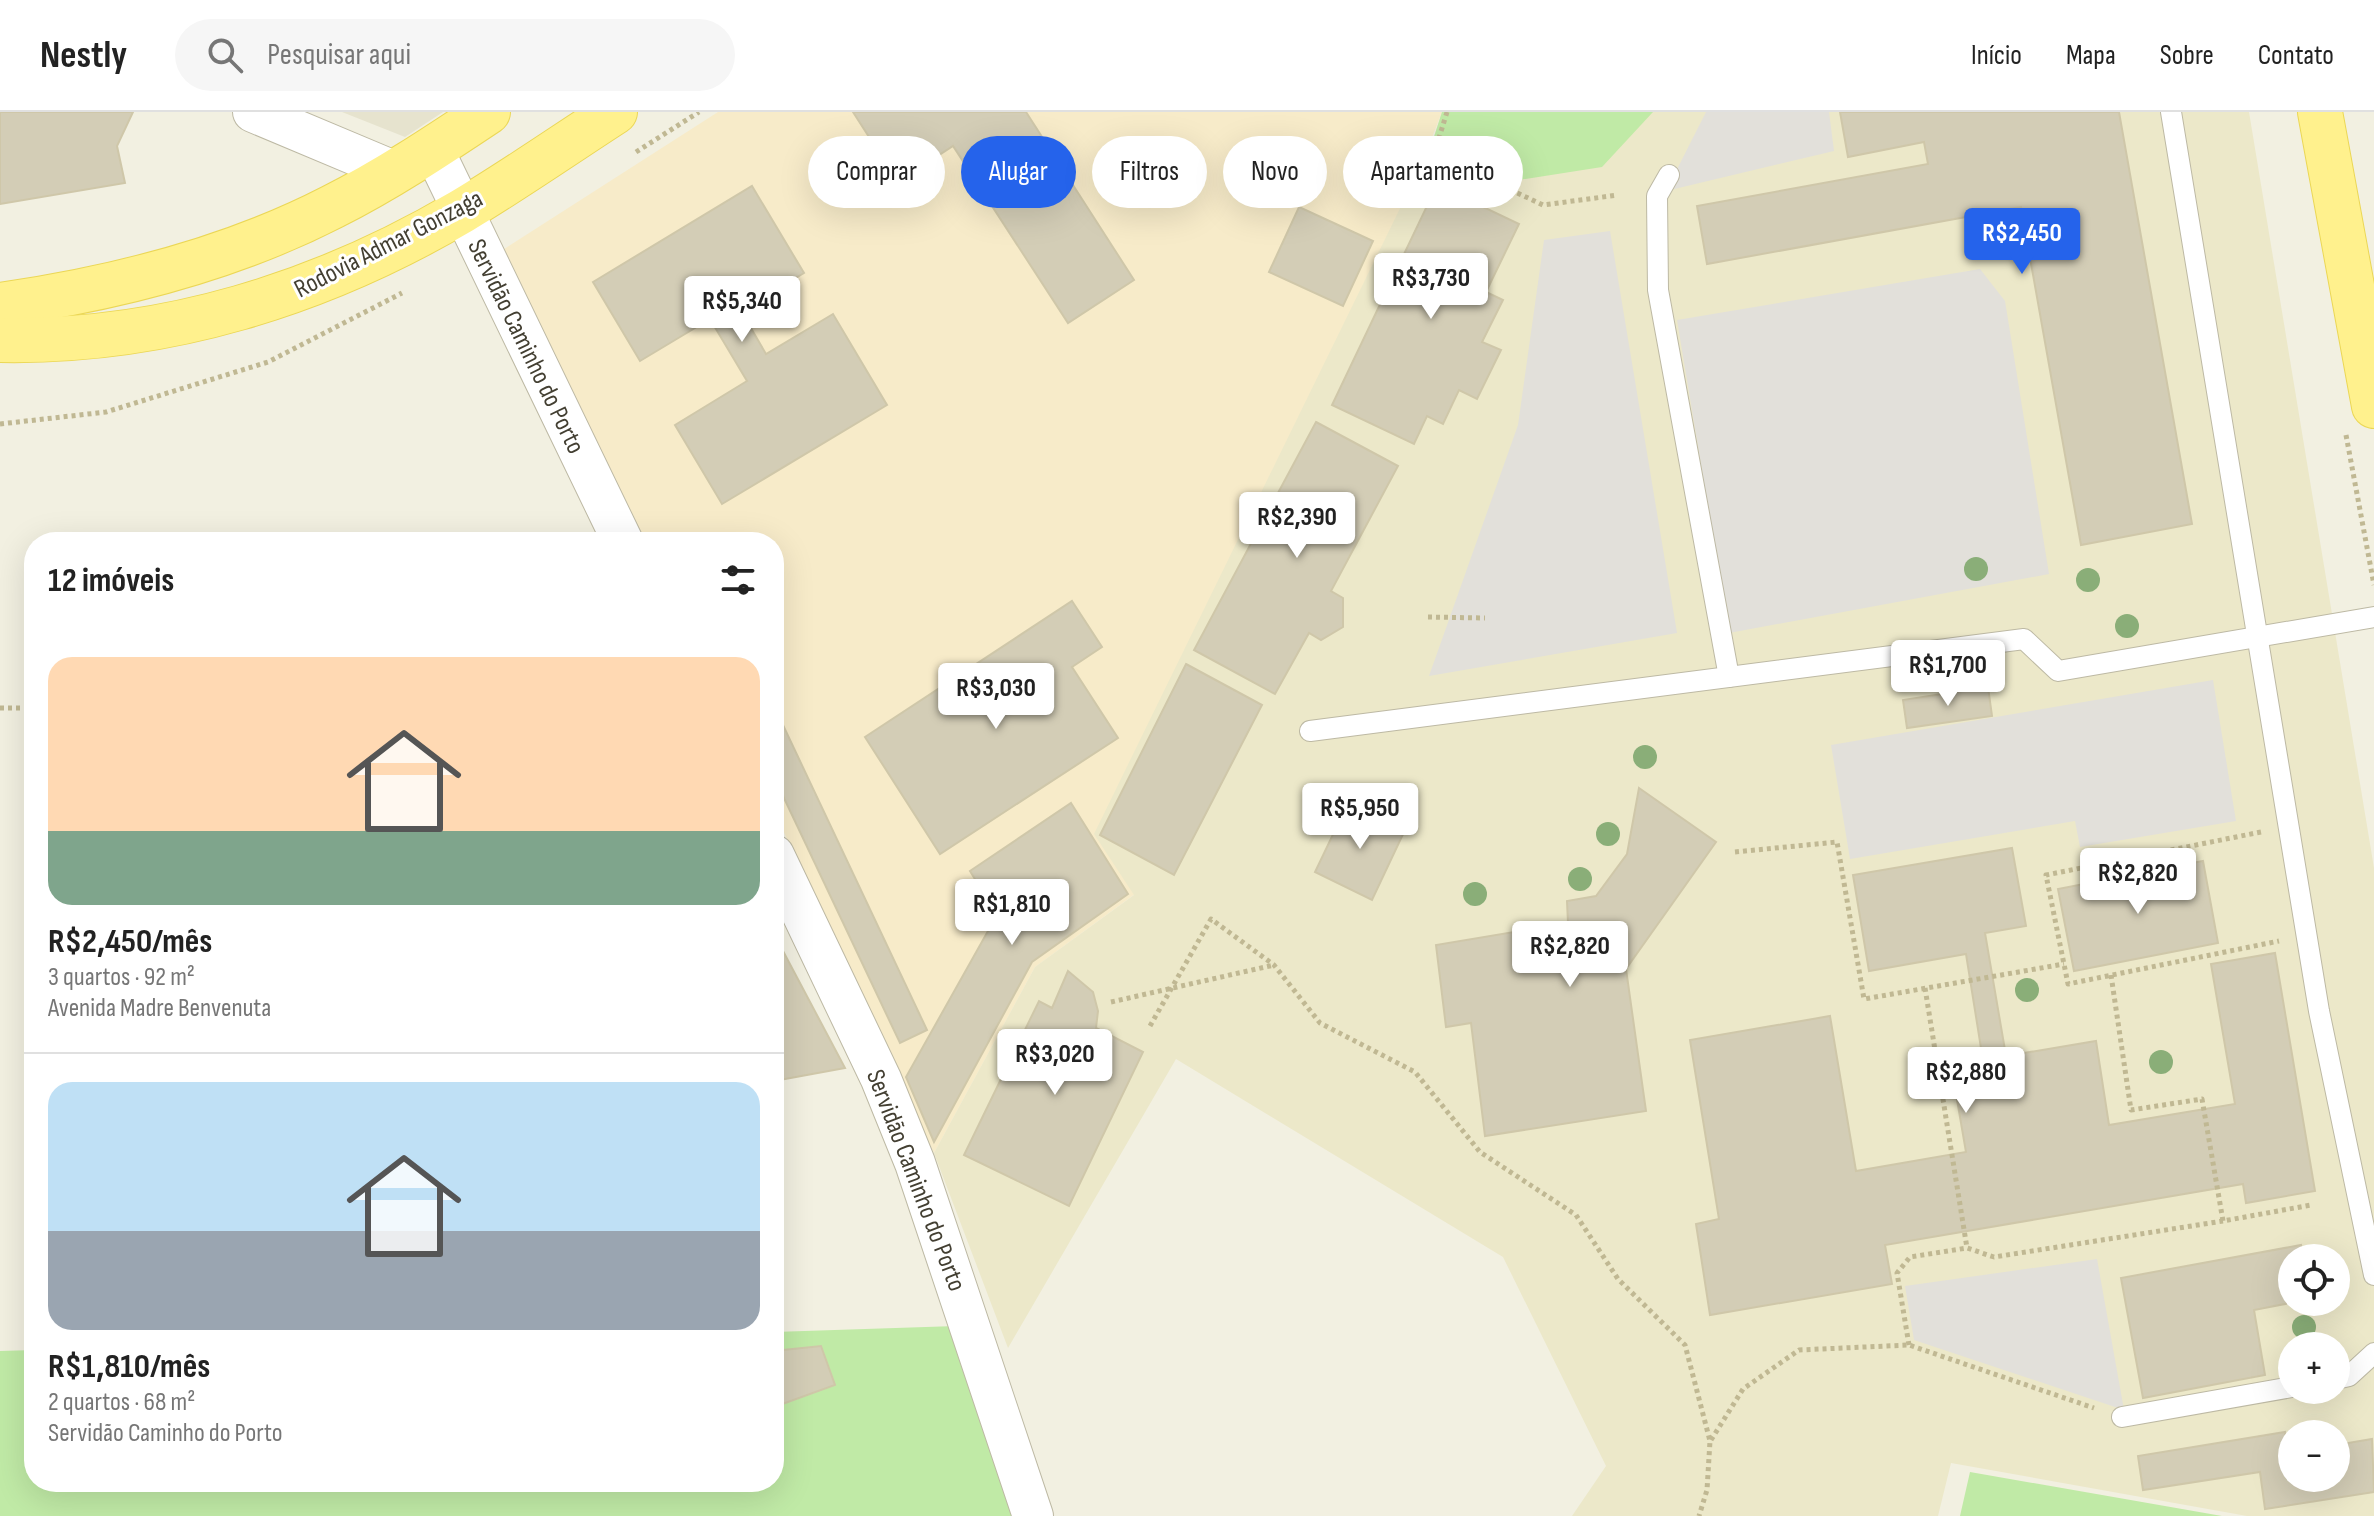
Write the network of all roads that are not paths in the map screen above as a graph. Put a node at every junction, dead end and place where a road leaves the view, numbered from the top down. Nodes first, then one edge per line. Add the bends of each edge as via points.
1 (253, 112) edge
2 (488, 112) edge
3 (615, 112) edge
4 (2171, 112) edge
5 (2320, 112) edge
6 (433, 149) junction
7 (396, 172) junction
8 (1669, 175) dead end
9 (461, 212) junction
10 (0, 305) edge
11 (0, 340) edge
12 (2372, 391) edge
13 (618, 532) edge
14 (2374, 617) edge
15 (2256, 637) junction
16 (1729, 677) junction
17 (1310, 731) dead end
18 (784, 876) edge
19 (2374, 1275) edge
20 (2374, 1353) edge
21 (2350, 1375) edge
22 (2278, 1389) edge
23 (2122, 1417) road end
24 (1033, 1516) edge

1 - 7 street
2 - 6 main road
3 - 9 main road, Rodovia Admar Gonzaga
4 - 15 lane
5 - 12 main road
6 - 7 main road
6 - 9 street, Servidão Caminho do Porto
7 - 10 main road via 331,208 159,272
8 - 16 lane via 1657,196 1658,290
9 - 11 main road, Rodovia Admar Gonzaga via 277,299 175,326 44,341
9 - 13 street, Servidão Caminho do Porto
14 - 15 lane
15 - 16 lane via 2058,671 2024,639
15 - 19 lane via 2319,1011
16 - 17 lane
18 - 24 street, Servidão Caminho do Porto via 915,1163
20 - 21 lane
22 - 23 lane

